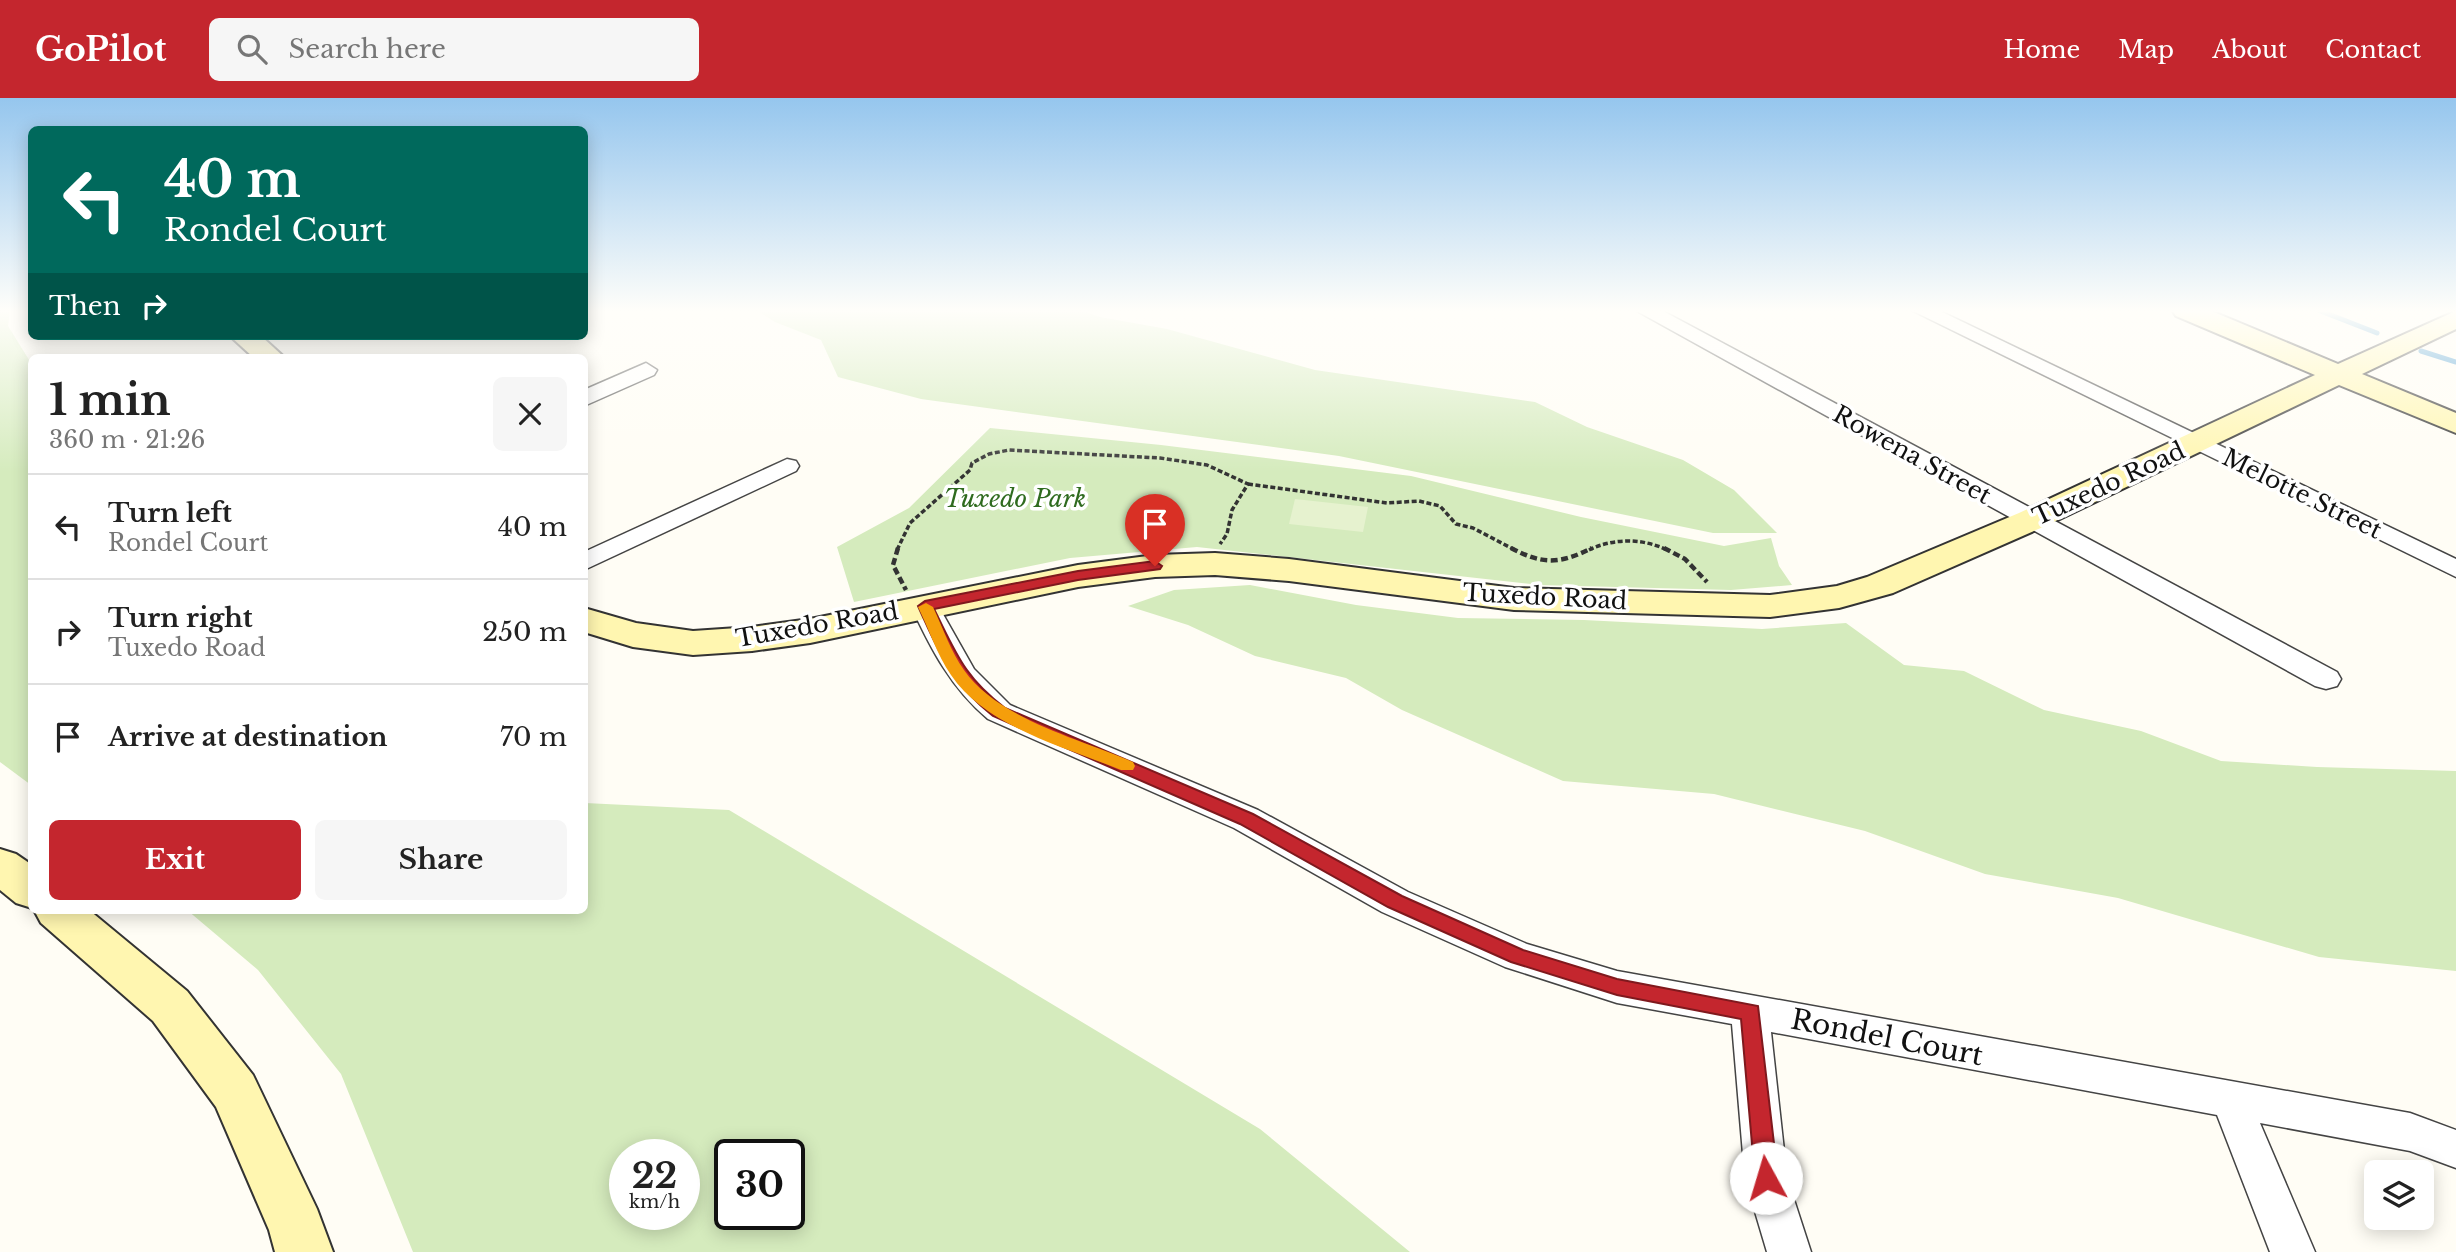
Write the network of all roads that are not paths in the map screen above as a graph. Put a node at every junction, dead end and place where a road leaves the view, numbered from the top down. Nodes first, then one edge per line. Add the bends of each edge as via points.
1 (1744, 364) edge
2 (2032, 364) edge
3 (2313, 364) edge
4 (2363, 364) edge
5 (646, 370) dead end
6 (2340, 375) junction
7 (588, 397) edge
8 (2456, 424) edge
9 (2196, 443) junction
10 (787, 466) dead end
11 (2031, 520) junction
12 (588, 560) edge
13 (2456, 569) edge
14 (916, 598) junction
15 (588, 621) edge
16 (2326, 679) dead end
17 (0, 866) edge
18 (28, 887) edge
19 (62, 914) edge
20 (1750, 1012) junction
21 (2232, 1102) junction
22 (2456, 1149) edge
23 (304, 1252) edge
24 (1790, 1252) edge
25 (2293, 1252) edge

1 - 11 street, Rowena Street
2 - 9 street, Melotte Street
3 - 6 street
4 - 6 street, Tuxedo Road
5 - 7 street
6 - 8 street
6 - 9 street, Tuxedo Road
9 - 11 street, Tuxedo Road
9 - 13 street, Melotte Street
10 - 12 street
11 - 14 street, Tuxedo Road via 1880,585 1839,597 1770,606 1514,599 1215,564 1155,566
11 - 16 street, Rowena Street
14 - 15 street, Tuxedo Road via 810,631 693,643 633,635
14 - 20 street, Rondel Court via 957,671 974,693 999,712 1246,819 1395,902 1518,957 1617,987
17 - 18 street
19 - 23 street via 170,1006 235,1093
20 - 21 street, Rondel Court
20 - 24 street via 1766,1178
21 - 22 street, Rondel Court via 2410,1132
21 - 25 street

